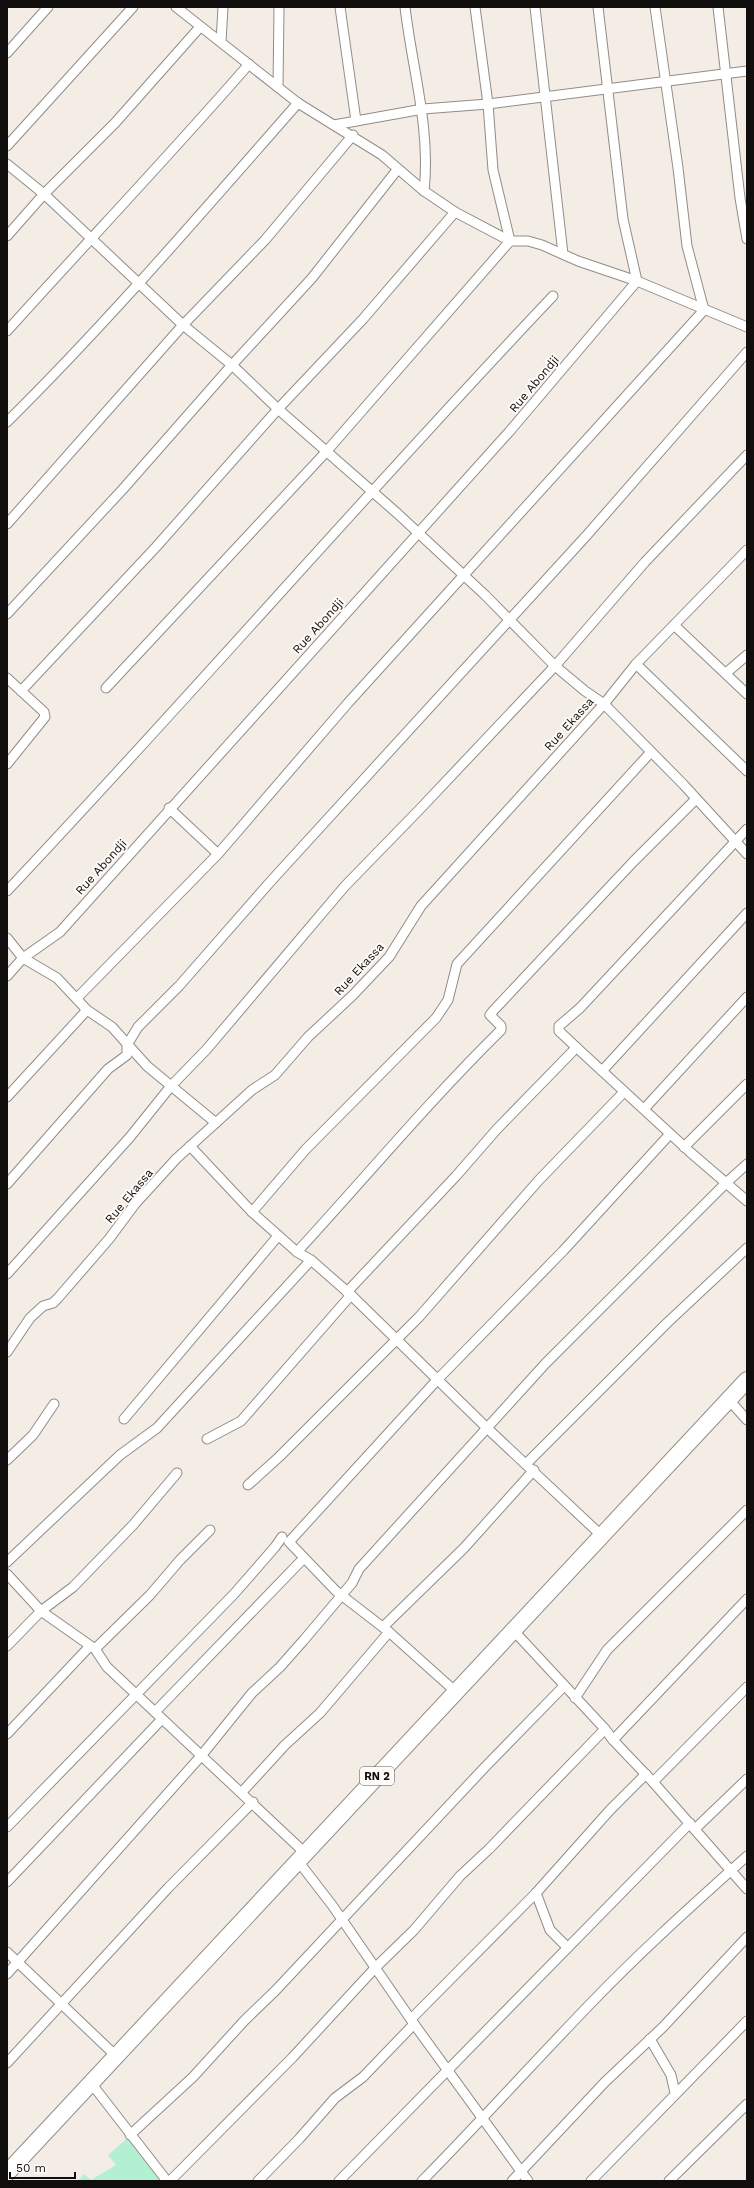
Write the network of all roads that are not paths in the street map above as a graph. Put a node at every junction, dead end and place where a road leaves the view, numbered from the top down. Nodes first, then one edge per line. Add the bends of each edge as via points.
1 (48, 7) edge
2 (133, 7) edge
3 (176, 7) edge
4 (223, 7) edge
5 (279, 7) edge
6 (340, 7) edge
7 (405, 7) edge
8 (475, 7) edge
9 (535, 7) edge
10 (598, 7) edge
11 (656, 7) edge
12 (718, 7) edge
13 (200, 27) junction
14 (221, 42) junction
15 (7, 53) edge
16 (249, 64) junction
17 (747, 71) edge
18 (725, 74) junction
19 (667, 81) junction
20 (278, 87) junction
21 (608, 88) junction
22 (544, 97) junction
23 (298, 103) junction
24 (488, 104) junction
25 (423, 109) junction
26 (356, 121) junction
27 (334, 125) junction
28 (353, 135) junction
29 (7, 146) edge
30 (7, 164) edge
31 (397, 170) junction
32 (424, 191) junction
33 (44, 194) junction
34 (454, 212) junction
35 (7, 236) edge
36 (90, 238) junction
37 (747, 239) edge
38 (510, 241) junction
39 (563, 254) junction
40 (637, 281) junction
41 (139, 282) junction
42 (553, 296) dead end
43 (704, 310) junction
44 (183, 325) junction
45 (747, 327) edge
46 (7, 331) edge
47 (747, 352) edge
48 (232, 365) junction
49 (278, 409) junction
50 (7, 422) edge
51 (326, 452) junction
52 (747, 455) edge
53 (372, 492) junction
54 (7, 524) edge
55 (417, 534) junction
56 (747, 550) edge
57 (464, 576) junction
58 (7, 614) edge
59 (509, 621) junction
60 (674, 625) junction
61 (747, 654) edge
62 (636, 664) junction
63 (555, 666) junction
64 (726, 673) junction
65 (7, 678) edge
66 (106, 688) dead end
67 (21, 691) junction
68 (747, 694) edge
69 (604, 704) junction
70 (651, 752) junction
71 (7, 764) edge
72 (747, 771) edge
73 (696, 799) junction
74 (169, 808) junction
75 (747, 829) edge
76 (736, 843) junction
77 (218, 854) junction
78 (747, 854) edge
79 (7, 890) edge
80 (747, 913) edge
81 (7, 938) edge
82 (23, 958) junction
83 (7, 976) edge
84 (747, 997) edge
85 (77, 998) junction
86 (87, 1010) junction
87 (127, 1045) junction
88 (576, 1047) junction
89 (602, 1071) junction
90 (747, 1084) edge
91 (170, 1086) junction
92 (624, 1092) junction
93 (7, 1097) edge
94 (645, 1108) junction
95 (216, 1123) junction
96 (670, 1134) junction
97 (190, 1146) junction
98 (684, 1147) junction
99 (747, 1164) edge
100 (727, 1182) junction
101 (7, 1184) edge
102 (747, 1201) edge
103 (252, 1212) junction
104 (278, 1236) junction
105 (747, 1248) edge
106 (297, 1252) junction
107 (311, 1260) junction
108 (7, 1274) edge
109 (349, 1293) junction
110 (398, 1340) junction
111 (7, 1352) edge
112 (437, 1380) junction
113 (747, 1380) edge
114 (729, 1400) junction
115 (54, 1404) dead end
116 (124, 1419) dead end
117 (747, 1420) edge
118 (488, 1429) junction
119 (207, 1439) dead end
120 (7, 1460) edge
121 (526, 1464) junction
122 (534, 1470) junction
123 (177, 1473) dead end
124 (248, 1485) dead end
125 (747, 1510) edge
126 (210, 1530) dead end
127 (602, 1536) junction
128 (282, 1537) dead end
129 (304, 1558) junction
130 (7, 1562) edge
131 (7, 1574) edge
132 (342, 1594) junction
133 (747, 1600) edge
134 (41, 1611) junction
135 (386, 1629) junction
136 (513, 1630) junction
137 (7, 1646) edge
138 (93, 1647) junction
139 (564, 1686) junction
140 (747, 1687) edge
141 (456, 1692) junction
142 (138, 1694) junction
143 (575, 1698) junction
144 (159, 1716) junction
145 (605, 1729) junction
146 (7, 1734) edge
147 (613, 1740) junction
148 (202, 1756) junction
149 (646, 1774) junction
150 (747, 1779) edge
151 (653, 1782) junction
152 (242, 1792) junction
153 (253, 1802) junction
154 (693, 1826) junction
155 (7, 1827) edge
156 (747, 1856) edge
157 (302, 1857) junction
158 (731, 1870) junction
159 (7, 1882) edge
160 (747, 1889) edge
161 (536, 1893) junction
162 (342, 1918) junction
163 (747, 1937) edge
164 (567, 1947) junction
165 (7, 1952) edge
166 (18, 1962) junction
167 (375, 1968) junction
168 (7, 1974) edge
169 (62, 2004) junction
170 (747, 2021) edge
171 (413, 2022) junction
172 (650, 2039) junction
173 (116, 2056) junction
174 (7, 2062) edge
175 (448, 2069) junction
176 (91, 2083) junction
177 (675, 2093) junction
178 (747, 2104) edge
179 (484, 2118) junction
180 (130, 2135) junction
181 (522, 2172) junction
182 (7, 2173) edge
183 (167, 2181) edge
184 (170, 2181) edge
185 (258, 2181) edge
186 (339, 2181) edge
187 (422, 2181) edge
188 (512, 2181) edge
189 (528, 2181) edge
190 (591, 2181) edge
191 (669, 2181) edge

1 - 15 street
2 - 29 street
3 - 13 street
4 - 14 street
5 - 20 street
6 - 26 street
7 - 25 street via 410,48
8 - 24 street
9 - 22 street
10 - 21 street
11 - 19 street
12 - 18 street
13 - 14 street
13 - 33 street via 114,123
14 - 16 street
16 - 20 street
16 - 36 street via 184,139
17 - 18 street
18 - 19 street
18 - 37 street
19 - 21 street
19 - 43 street via 687,246
20 - 23 street
21 - 22 street
21 - 40 street via 623,219
22 - 24 street
22 - 39 street
23 - 27 street
23 - 41 street
24 - 25 street
24 - 38 street via 492,170
25 - 26 street
25 - 32 street via 426,165
26 - 27 street
27 - 28 street
28 - 31 street via 382,155
28 - 44 street via 265,240
30 - 33 street
31 - 32 street
31 - 48 street via 312,278
32 - 34 street
33 - 35 street
33 - 36 street
34 - 38 street
34 - 49 street via 363,320
36 - 41 street
36 - 46 street
38 - 39 street via 528,241
38 - 51 street
39 - 40 street
40 - 43 street
40 - 55 street, Rue Abondji via 509,432
41 - 44 street
41 - 50 street
42 - 53 street via 464,389
43 - 45 street
43 - 57 street
44 - 48 street
44 - 54 street
47 - 59 street
48 - 49 street
48 - 58 street via 123,489
49 - 51 street
49 - 67 street via 156,547
51 - 53 street
51 - 66 street
52 - 63 street via 645,562
53 - 55 street
53 - 79 street via 180,705
55 - 57 street
55 - 74 street, Rue Abondji
56 - 60 street, Rue Ekassa
57 - 59 street
57 - 77 street via 348,703
59 - 63 street
59 - 87 street via 271,881 179,986 138,1027
60 - 62 street, Rue Ekassa
60 - 64 street
61 - 64 street
62 - 69 street, Rue Ekassa
62 - 72 street
63 - 69 street
63 - 91 street via 344,886 206,1050
64 - 68 street
65 - 67 street
67 - 71 street via 44,712 45,717
69 - 70 street
69 - 95 street, Rue Ekassa via 421,906 389,957 353,996 308,1038 275,1075 252,1090
70 - 73 street
70 - 103 street via 457,964 448,1000 436,1018 317,1138
73 - 76 street
73 - 106 street via 493,1011 490,1015 501,1026 500,1030 396,1140
74 - 77 street
74 - 82 street, Rue Abondji via 60,932
75 - 76 street
76 - 78 street
76 - 88 street via 580,1008 559,1026 560,1032
77 - 85 street
80 - 89 street
81 - 82 street
82 - 83 street, Rue Abondji
82 - 85 street via 56,978
84 - 94 street
85 - 86 street
86 - 87 street via 112,1027
86 - 93 street
87 - 91 street
87 - 101 street via 127,1055 108,1069
88 - 89 street
88 - 109 street via 497,1129
89 - 92 street
90 - 98 street
91 - 95 street
91 - 108 street via 130,1137
92 - 94 street
92 - 110 street via 544,1174
94 - 96 street
95 - 97 street, Rue Ekassa
96 - 98 street
96 - 112 street via 563,1251
97 - 103 street
97 - 111 street, Rue Ekassa via 135,1204 102,1248 58,1298 43,1306 30,1318
98 - 100 street
99 - 100 street
100 - 102 street
100 - 118 street via 545,1364
103 - 104 street
104 - 106 street
104 - 116 street
105 - 121 street via 667,1323
106 - 107 street
107 - 109 street
107 - 130 street via 157,1428 120,1455
109 - 110 street
109 - 119 street via 241,1421
110 - 112 street
110 - 124 street
112 - 118 street
112 - 129 street via 289,1542
113 - 114 highway, RN 2
114 - 117 street
114 - 127 highway, RN 2
115 - 120 street via 33,1435
118 - 121 street
118 - 132 street via 359,1569 352,1583
121 - 122 street
122 - 127 street
122 - 135 street
123 - 134 street via 133,1525 73,1587
125 - 143 street via 607,1650
126 - 138 street via 150,1595
127 - 136 highway, RN 2
128 - 142 street via 234,1594
129 - 132 street
129 - 144 street
131 - 134 street
132 - 135 street
132 - 148 street via 280,1667 252,1693
133 - 147 street
134 - 137 street
134 - 138 street
135 - 141 street
135 - 152 street via 320,1713 285,1745
136 - 139 street
136 - 141 highway, RN 2
138 - 142 street via 107,1667
138 - 146 street
139 - 143 street
139 - 162 street
140 - 151 street
141 - 157 highway, RN 2
142 - 144 street
142 - 155 street
143 - 145 street
144 - 148 street
144 - 159 street
145 - 147 street
145 - 167 street via 460,1876 414,1930
147 - 149 street
148 - 152 street
148 - 166 street
149 - 151 street
149 - 161 street
150 - 154 street
151 - 154 street
152 - 153 street
153 - 157 street
153 - 169 street via 168,1888
154 - 158 street
154 - 164 street
156 - 158 street
157 - 162 street
157 - 173 highway, RN 2
158 - 160 street
158 - 179 street via 594,2000
161 - 164 street via 550,1930
161 - 171 street
162 - 167 street
162 - 180 street via 236,2029 198,2073
163 - 172 street
164 - 175 street
165 - 166 street
166 - 168 street
166 - 169 street
167 - 171 street
167 - 184 street via 292,2058
169 - 173 street
169 - 174 street
170 - 177 street
171 - 175 street
171 - 185 street via 363,2077 332,2101
172 - 177 street via 671,2075
172 - 181 street via 540,2149
173 - 176 highway, RN 2
175 - 179 street
175 - 186 street
176 - 180 street
176 - 182 highway, RN 2
177 - 190 street
178 - 191 street
179 - 181 street
179 - 187 street
180 - 183 street
181 - 188 street
181 - 189 street

